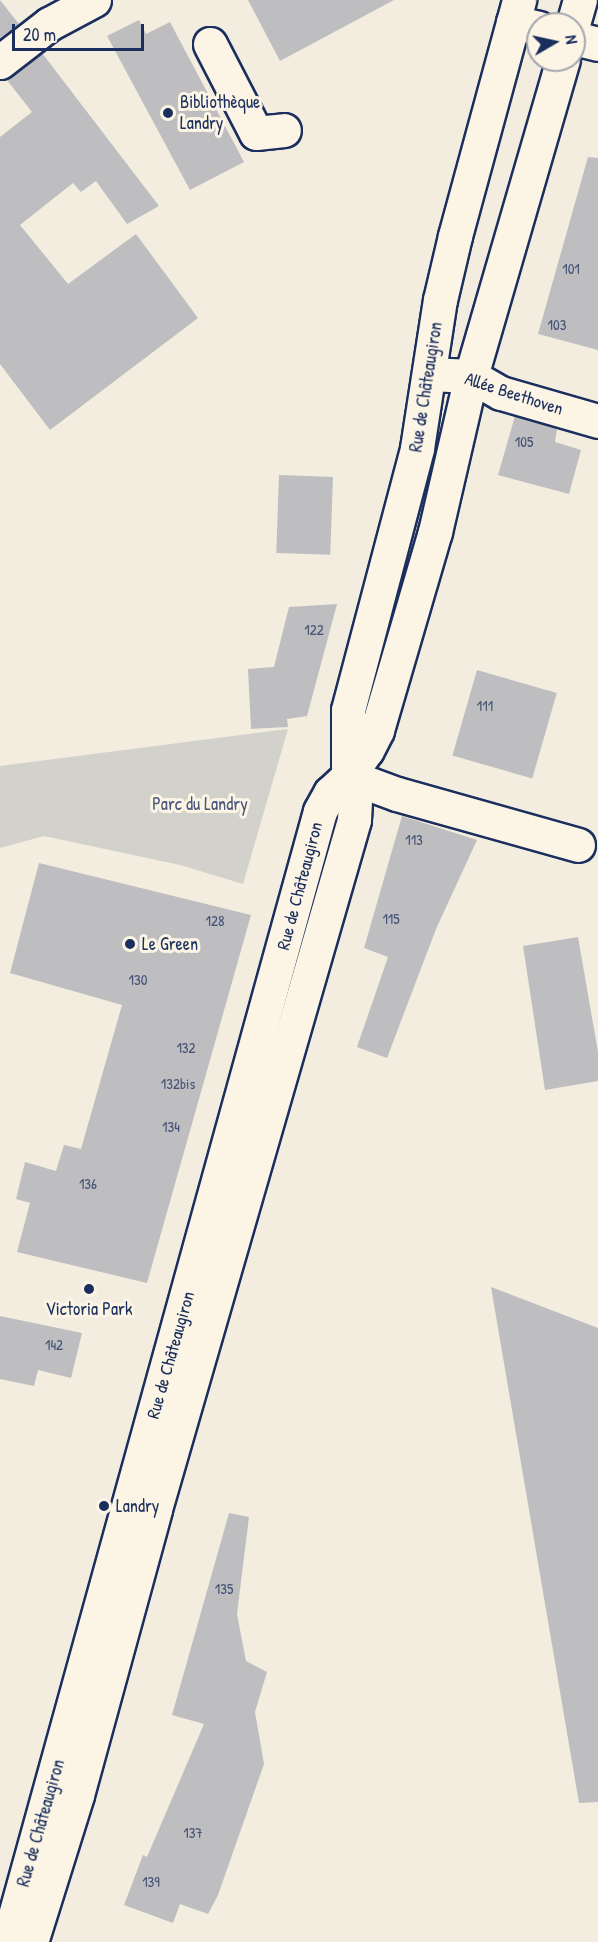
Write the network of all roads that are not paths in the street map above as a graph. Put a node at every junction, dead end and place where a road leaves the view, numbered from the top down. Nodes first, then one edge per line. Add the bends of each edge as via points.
1 (94, 0) edge
2 (523, 17) edge
3 (210, 44) dead end
4 (0, 62) edge
5 (560, 72) edge
6 (284, 130) dead end
7 (429, 374) junction
8 (471, 376) junction
9 (598, 421) edge
10 (348, 776) junction
11 (579, 845) dead end
12 (12, 1942) edge
13 (31, 1942) edge

1 - 4 main road via 50,24
2 - 7 main road, Rue de Châteaugiron via 454,236
3 - 6 main road via 256,134
5 - 8 main road, Rue de Châteaugiron
7 - 8 main road, Allée Beethoven
7 - 10 main road, Rue de Châteaugiron via 417,448 348,710
8 - 9 main road, Allée Beethoven via 501,393
8 - 10 main road, Rue de Châteaugiron via 435,532 377,730
10 - 11 main road via 397,794
10 - 12 main road, Rue de Châteaugiron via 330,793 320,811 14,1919
10 - 13 main road, Rue de Châteaugiron via 355,798 354,820 155,1509 77,1796

